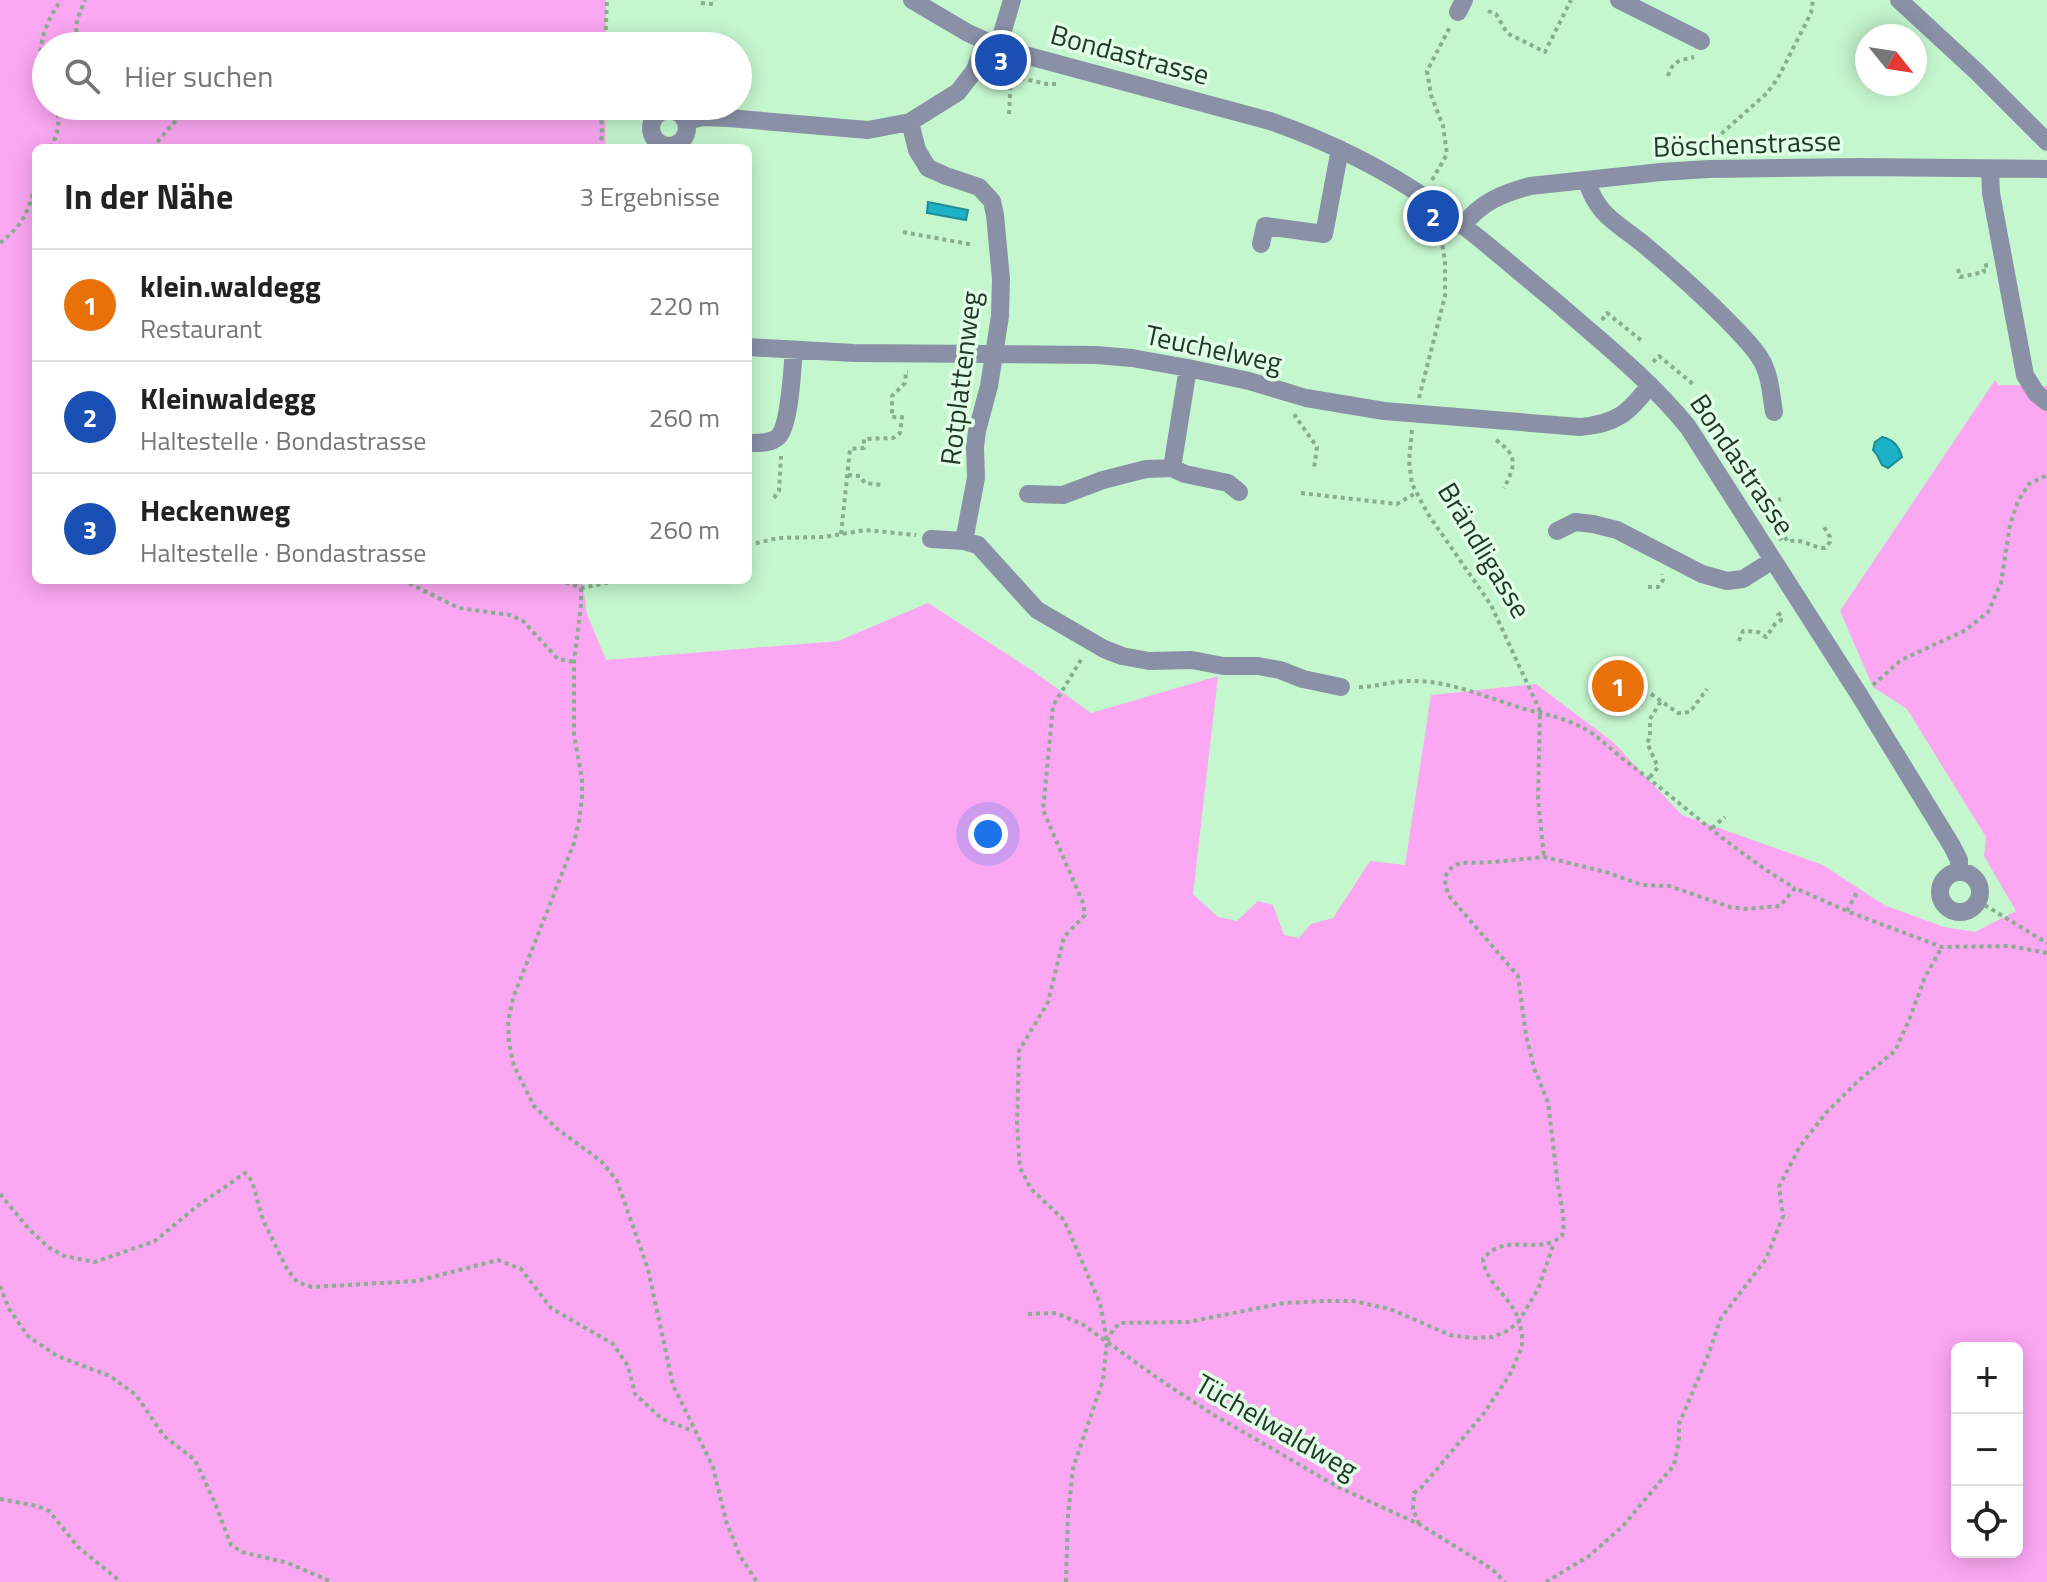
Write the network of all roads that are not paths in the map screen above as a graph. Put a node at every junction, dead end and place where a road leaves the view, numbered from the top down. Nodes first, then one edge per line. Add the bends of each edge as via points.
1 (912, 0) edge
2 (1012, 0) edge
3 (1619, 0) edge
4 (1899, 0) edge
5 (1701, 41) dead end
6 (992, 45) junction
7 (653, 120) edge
8 (690, 120) edge
9 (751, 120) edge
10 (686, 121) joint
11 (910, 122) junction
12 (2047, 142) edge
13 (661, 144) edge
14 (678, 144) edge
15 (1340, 149) junction
16 (1990, 169) junction
17 (2047, 169) edge
18 (1587, 181) junction
19 (1463, 226) junction
20 (1261, 244) dead end
21 (752, 347) edge
22 (794, 351) junction
23 (993, 353) junction
24 (1188, 368) junction
25 (1650, 385) junction
26 (2047, 402) edge
27 (1774, 412) dead end
28 (752, 443) edge
29 (1172, 468) junction
30 (1239, 492) dead end
31 (1028, 494) dead end
32 (1557, 531) dead end
33 (931, 539) road end
34 (964, 541) junction
35 (1773, 560) junction
36 (1341, 687) road end
37 (1959, 872) junction

1 - 6 street, Bondastrasse
2 - 6 street
3 - 5 street
4 - 12 street
6 - 11 street via 958,92
6 - 15 street, Bondastrasse via 1270,121
7 - 13 street via 650,132
8 - 10 street
9 - 11 street via 868,130
10 - 14 street via 686,135
11 - 23 street, Rotplattenweg via 928,168 979,187 992,201 1001,279
15 - 19 street, Bondastrasse via 1431,201
15 - 20 street via 1324,234 1265,226
16 - 17 street, Böschenstrasse
16 - 18 street, Böschenstrasse via 1709,169
16 - 26 street via 2025,375
18 - 19 street, Böschenstrasse via 1510,192 1483,205
18 - 27 street via 1598,208 1740,333 1761,360
19 - 25 street, Bondastrasse
21 - 22 street, Teuchelweg
22 - 23 street, Teuchelweg
22 - 28 street via 785,426 770,442
23 - 24 street, Teuchelweg via 1096,355
23 - 34 street, Rotplattenweg
24 - 25 street, Teuchelweg via 1306,398 1384,411 1580,427 1613,421 1632,409
24 - 29 street
25 - 35 street, Bondastrasse via 1688,427
29 - 30 street via 1228,483
29 - 31 street via 1146,469 1063,495
32 - 35 street via 1575,522 1617,530 1702,574 1727,581 1743,579
33 - 34 street
34 - 36 street via 978,545 1037,610 1122,656 1258,666
35 - 37 street, Bondastrasse via 1952,846
37 - 37 street, Bondastrasse via 1941,884 1940,892 1952,910 1966,911 1980,894 1977,881

